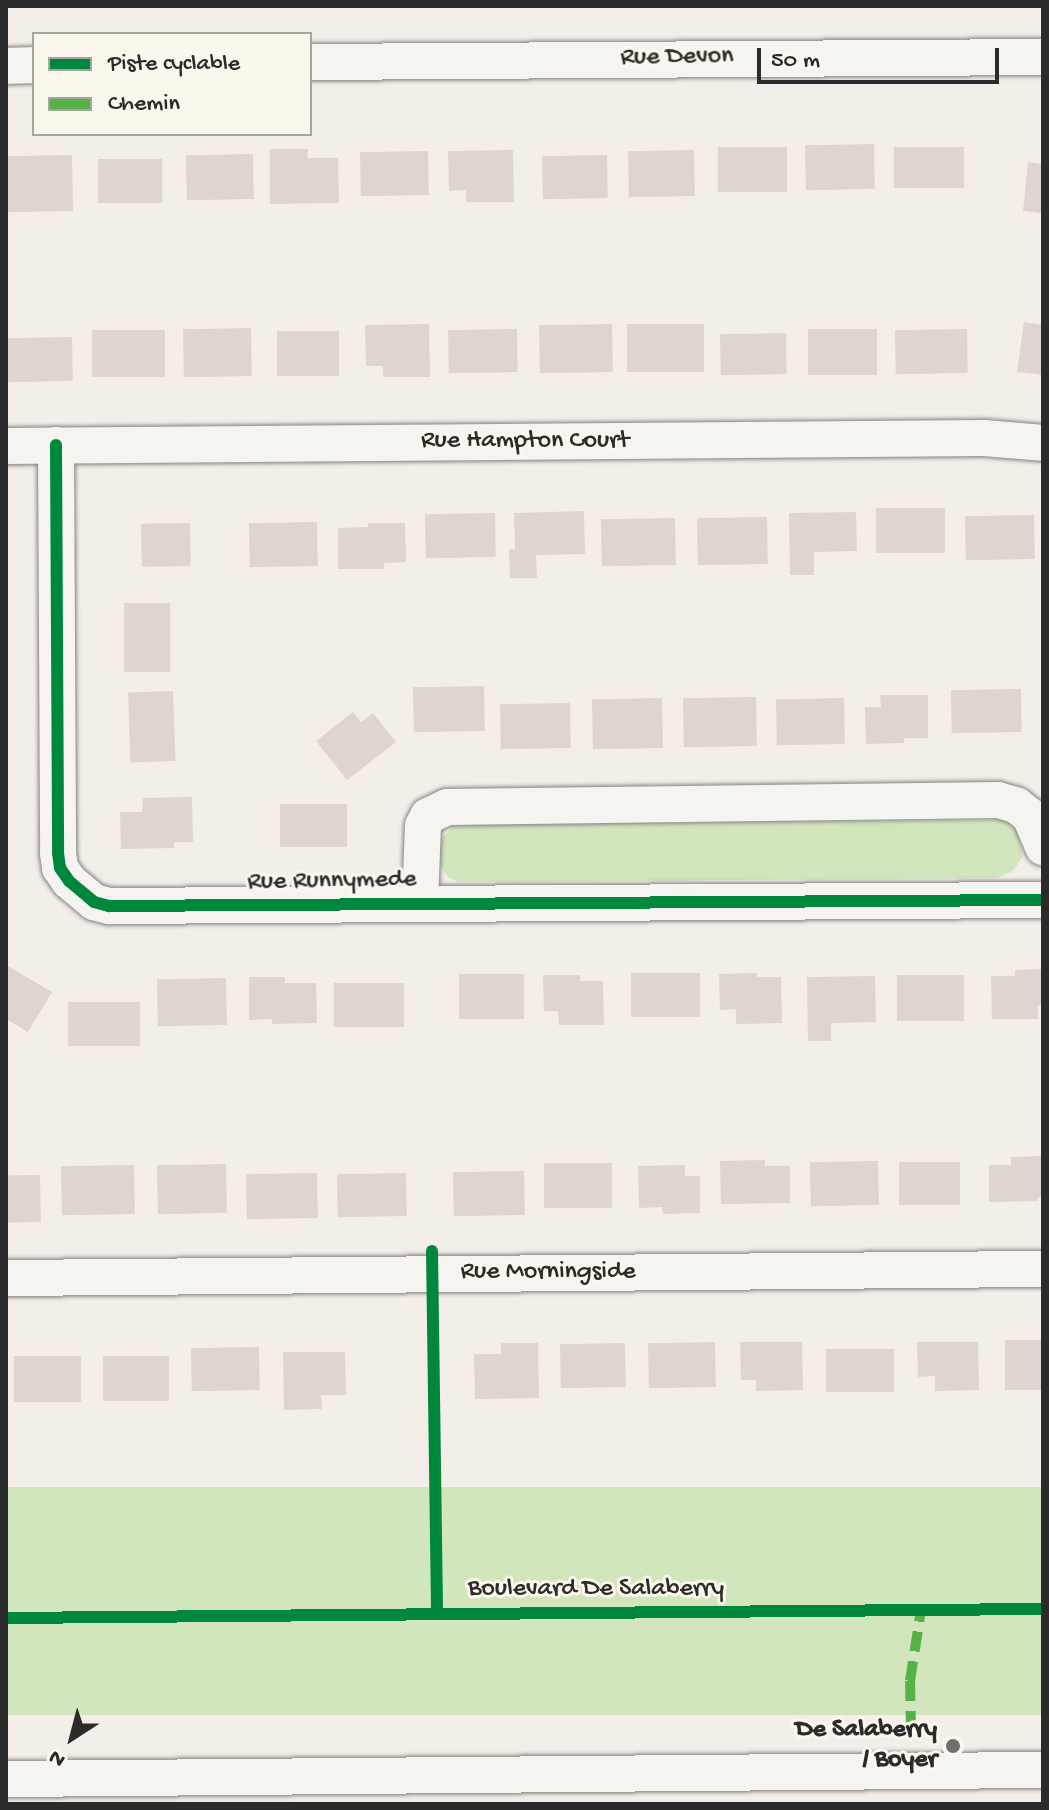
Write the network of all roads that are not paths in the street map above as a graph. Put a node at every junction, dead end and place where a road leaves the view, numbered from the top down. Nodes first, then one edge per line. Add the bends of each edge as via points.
1 (1043, 57) edge
2 (312, 62) edge
3 (32, 65) edge
4 (6, 66) edge
5 (1043, 443) edge
6 (56, 445) junction
7 (6, 446) edge
8 (1043, 847) edge
9 (1043, 900) edge
10 (420, 903) junction
11 (1043, 1269) edge
12 (6, 1278) edge
13 (1043, 1770) edge
14 (6, 1779) edge

1 - 2 street, Rue Devon
3 - 4 street
5 - 6 street, Rue Hampton Court via 984,438
6 - 7 street, Rue Hampton Court
6 - 10 street, Rue Runnymede via 58,853 69,881 94,902 109,906
8 - 10 street, Rue Runnymede via 1030,816 998,800 447,807 428,816 423,826
9 - 10 street, Rue Runnymede
11 - 12 street, Rue Morningside
13 - 14 street

